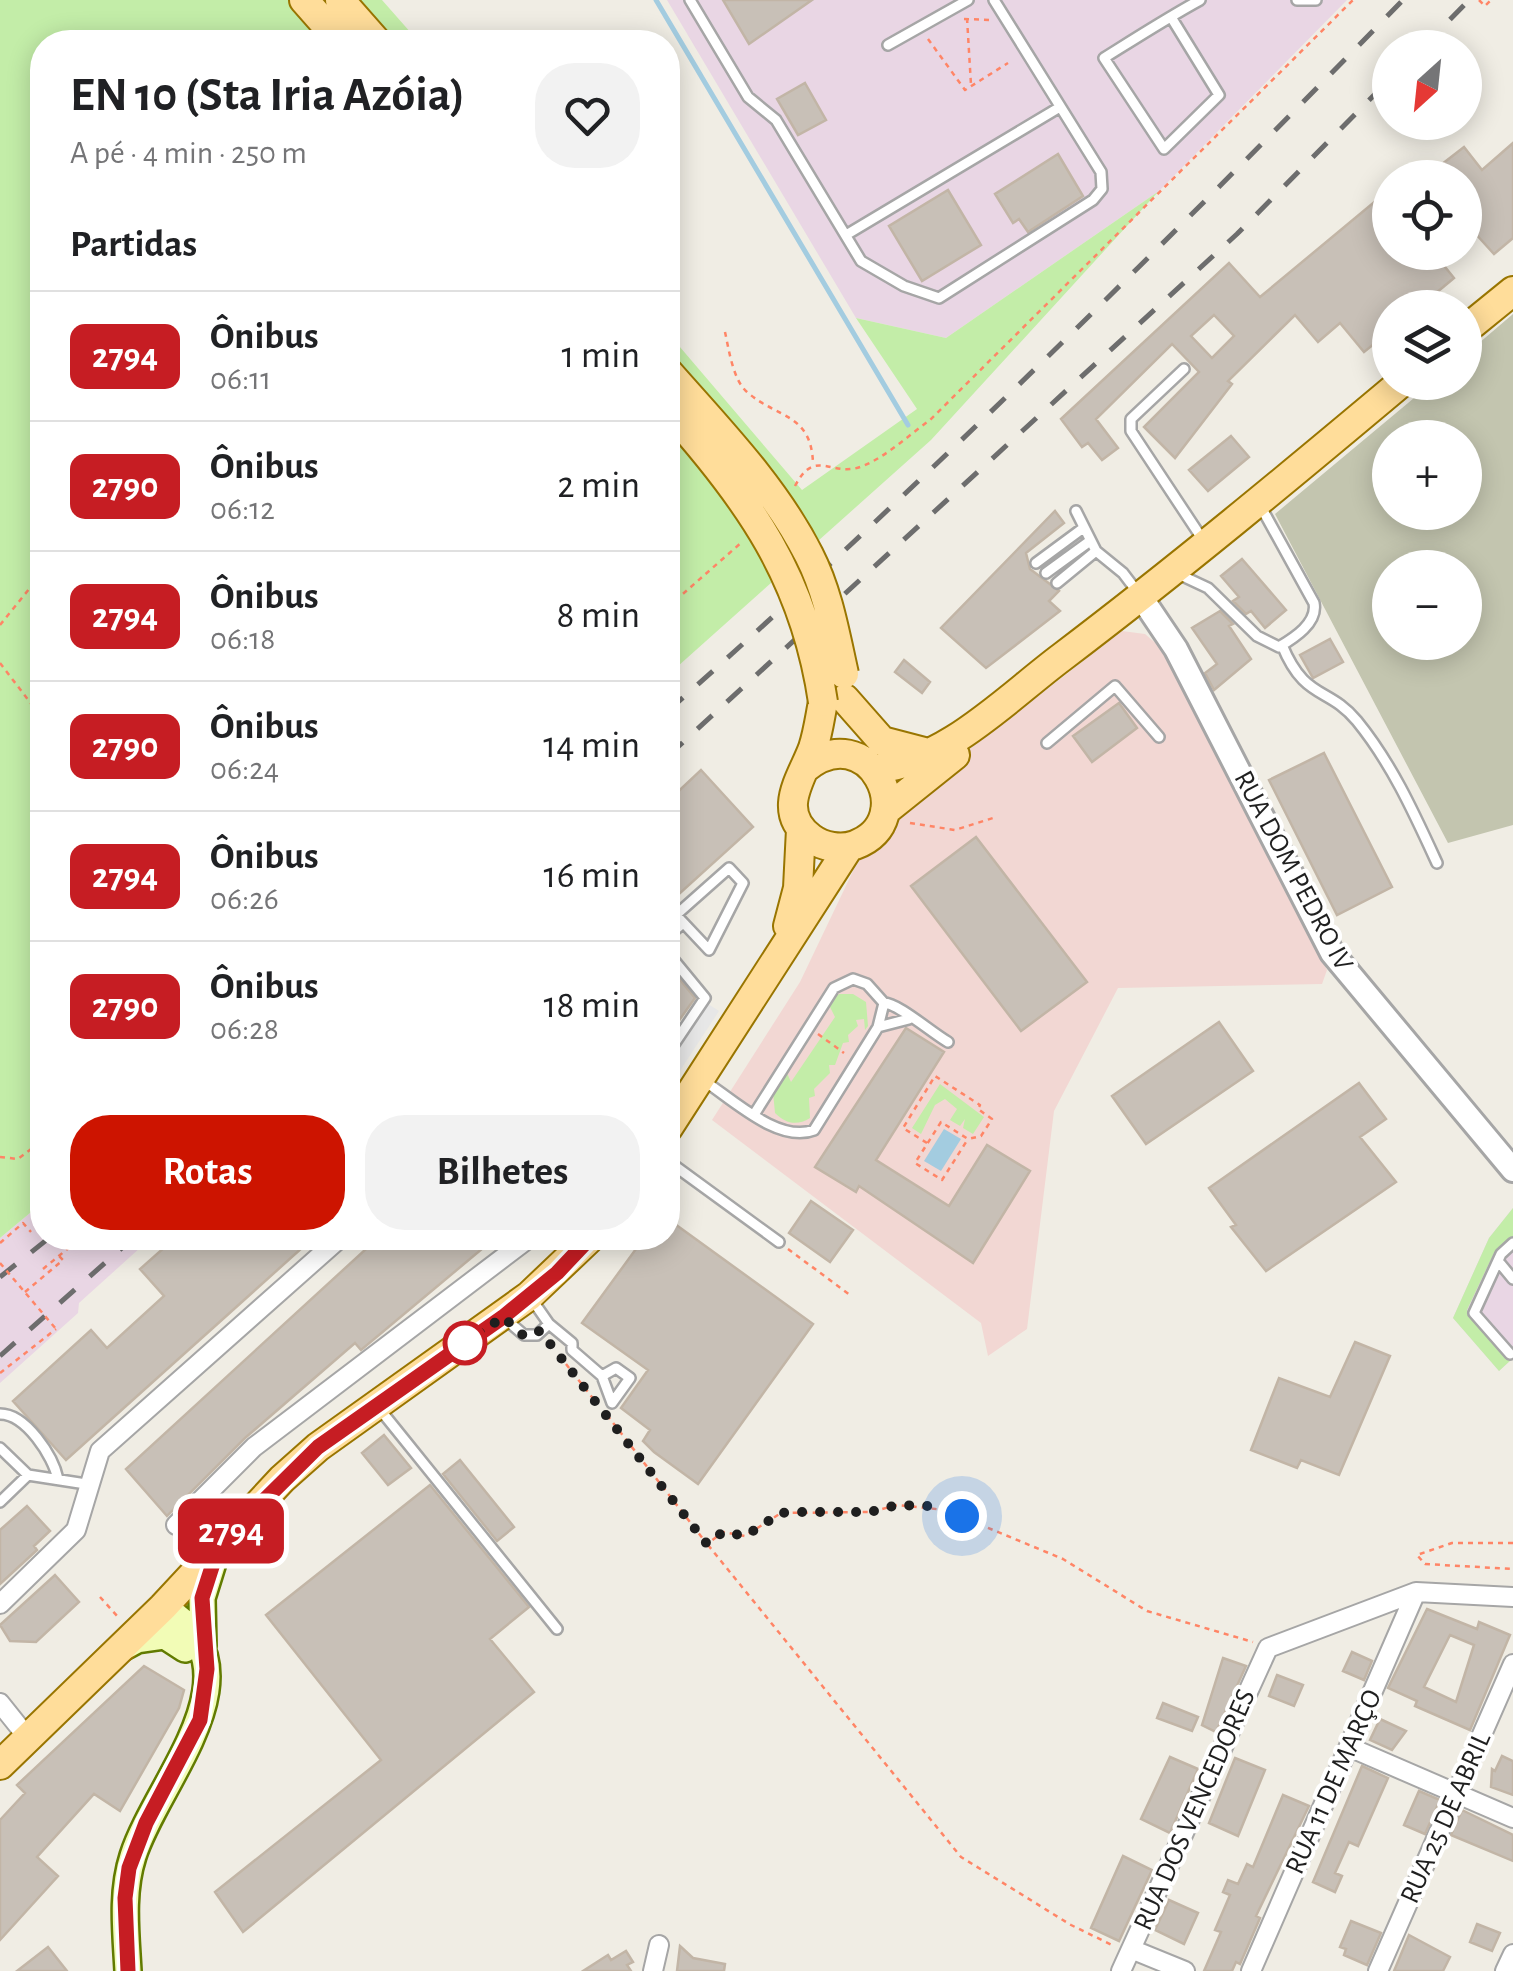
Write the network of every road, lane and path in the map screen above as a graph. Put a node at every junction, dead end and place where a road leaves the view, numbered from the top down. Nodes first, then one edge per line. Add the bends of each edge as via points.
1 (304, 0) edge
2 (340, 0) edge
3 (690, 0) edge
4 (994, 0) edge
5 (1200, 0) edge
6 (1296, 0) edge
7 (1316, 0) edge
8 (1353, 0) edge
9 (1479, 0) edge
10 (1491, 0) edge
11 (967, 3) edge
12 (1171, 16) junction
13 (967, 19) junction
14 (947, 20) dead end
15 (1001, 21) dead end
16 (330, 30) edge
17 (366, 30) edge
18 (923, 33) dead end
19 (888, 45) dead end
20 (1008, 63) dead end
21 (971, 86) junction
22 (1060, 106) junction
23 (846, 235) junction
24 (1513, 291) edge
25 (1482, 316) edge
26 (725, 332) dead end
27 (1184, 369) dead end
28 (680, 386) edge
29 (1380, 400) edge
30 (680, 423) edge
31 (1258, 502) junction
32 (1076, 511) dead end
33 (1082, 529) junction
34 (1206, 545) junction
35 (1093, 546) junction
36 (1036, 563) dead end
37 (1174, 572) junction
38 (1046, 573) dead end
39 (1057, 583) dead end
40 (30, 588) edge
41 (1141, 597) junction
42 (0, 625) edge
43 (1282, 645) junction
44 (0, 663) edge
45 (837, 692) junction
46 (30, 702) edge
47 (1159, 737) dead end
48 (1047, 743) dead end
49 (928, 753) junction
50 (866, 763) junction
51 (804, 769) junction
52 (896, 816) junction
53 (993, 818) dead end
54 (801, 828) junction
55 (849, 847) junction
56 (1437, 864) dead end
57 (680, 911) edge
58 (680, 919) edge
59 (684, 923) junction
60 (680, 926) edge
61 (680, 968) edge
62 (773, 968) junction
63 (884, 1003) junction
64 (909, 1019) junction
65 (878, 1027) junction
66 (809, 1028) junction
67 (680, 1035) edge
68 (948, 1042) dead end
69 (856, 1062) junction
70 (700, 1079) junction
71 (680, 1110) edge
72 (755, 1113) junction
73 (968, 1138) junction
74 (927, 1143) junction
75 (30, 1150) edge
76 (0, 1158) edge
77 (680, 1170) edge
78 (1513, 1170) edge
79 (30, 1232) dead end
80 (0, 1242) edge
81 (779, 1242) joint
82 (1513, 1243) edge
83 (66, 1250) edge
84 (326, 1250) edge
85 (512, 1250) edge
86 (578, 1250) edge
87 (59, 1256) junction
88 (1498, 1261) junction
89 (0, 1263) edge
90 (43, 1270) dead end
91 (1513, 1279) edge
92 (25, 1292) junction
93 (850, 1295) dead end
94 (530, 1296) junction
95 (503, 1317) junction
96 (549, 1324) junction
97 (1510, 1354) dead end
98 (564, 1362) dead end
99 (0, 1373) edge
100 (602, 1376) dead end
101 (377, 1405) junction
102 (0, 1414) edge
103 (0, 1448) edge
104 (28, 1475) junction
105 (58, 1478) junction
106 (86, 1484) junction
107 (0, 1502) edge
108 (176, 1525) dead end
109 (1513, 1542) edge
110 (707, 1544) junction
111 (219, 1545) junction
112 (1513, 1569) edge
113 (1416, 1592) junction
114 (100, 1597) dead end
115 (1513, 1597) edge
116 (0, 1604) edge
117 (163, 1607) junction
118 (557, 1629) dead end
119 (122, 1635) junction
120 (194, 1647) junction
121 (1268, 1648) junction
122 (1513, 1664) edge
123 (0, 1703) edge
124 (28, 1738) junction
125 (1349, 1747) junction
126 (0, 1765) edge
127 (1457, 1792) junction
128 (1513, 1818) edge
129 (659, 1946) dead end
130 (1131, 1949) junction
131 (1513, 1954) edge
132 (128, 1971) edge
133 (653, 1971) edge
134 (1121, 1971) edge
135 (1184, 1971) edge
136 (1251, 1971) edge
137 (1378, 1971) edge
138 (1505, 1971) edge

1 - 16 main road
2 - 17 main road
3 - 23 lane via 748,97 776,120
4 - 22 lane
5 - 12 lane
6 - 7 lane
8 - 26 path via 1029,326 930,420 866,465 848,470 813,464 805,428 744,390
9 - 10 path via 1486,6
11 - 13 path
11 - 19 lane
12 - 12 lane via 1104,58 1164,149 1219,96
13 - 14 path
13 - 15 path
13 - 21 path
18 - 21 path via 965,90
20 - 21 path
22 - 23 lane
22 - 23 lane via 1101,172 1102,188 1094,200 939,298 861,260
24 - 25 main road
27 - 34 lane via 1131,419 1131,431
28 - 45 main road, bridge via 756,472 811,558 830,609
29 - 31 main road
30 - 45 main road, bridge via 735,488 786,569
31 - 34 main road
31 - 43 lane via 1316,612
32 - 33 lane
33 - 35 lane
33 - 36 lane
34 - 37 main road
35 - 38 lane
35 - 39 lane
35 - 41 lane
37 - 41 main road
37 - 43 lane via 1230,605 1268,645
40 - 42 path
41 - 49 main road
41 - 52 main road via 1082,667 1006,715
41 - 78 street, RUA DOM PEDRO IV via 1176,649 1332,953
43 - 56 lane via 1305,685 1353,716 1400,780
44 - 46 path
45 - 49 main road via 882,741
45 - 50 main road
45 - 51 main road
47 - 48 lane via 1115,686
49 - 50 main road via 892,767
50 - 51 main road via 828,754
50 - 52 main road via 882,781
51 - 54 main road via 792,798
52 - 53 path via 955,830
52 - 55 main road
54 - 55 main road via 822,845
54 - 62 main road via 798,888
55 - 62 main road
57 - 59 lane via 729,868 742,884 709,950
58 - 59 lane
59 - 60 lane
61 - 67 lane via 705,998
62 - 70 main road
63 - 64 lane
63 - 65 lane
63 - 66 lane via 868,984 844,981
64 - 65 lane
64 - 68 lane
65 - 69 lane
66 - 69 path
66 - 72 lane
69 - 72 lane via 814,1130 785,1132
70 - 71 main road
70 - 72 lane
73 - 74 path via 941,1122
73 - 74 path via 942,1180 915,1163
73 - 74 path via 981,1136 992,1118 936,1076 904,1128
75 - 76 path
77 - 81 lane
79 - 80 path via 23,1224
81 - 93 path
82 - 88 lane
83 - 87 path
84 - 106 street via 100,1451
85 - 108 street via 254,1447
86 - 94 main road
87 - 90 path
87 - 92 path via 63,1260
88 - 91 lane
88 - 97 lane via 1474,1313
89 - 92 path, bridge
92 - 99 path, bridge via 56,1328
94 - 95 main road
94 - 96 lane
95 - 96 lane via 524,1336
95 - 101 main road
96 - 100 lane
98 - 110 path
101 - 111 main road via 282,1479
101 - 118 lane
102 - 105 lane via 12,1415 54,1460
103 - 104 lane
104 - 105 lane
104 - 107 lane
105 - 106 lane
106 - 116 street via 76,1530
109 - 112 path via 1452,1543 1417,1556 1426,1564
110 - 121 path via 723,1532 745,1536 781,1513 870,1512 897,1505 945,1510 1063,1559 1147,1611
110 - 130 path via 961,1857 1104,1943
111 - 117 main road
111 - 120 main road
113 - 115 street
113 - 121 street
113 - 125 street, RUA 11 DE MARÇO
114 - 119 path
117 - 119 main road
117 - 120 main road
119 - 120 main road via 165,1636
119 - 124 main road
120 - 132 main road via 204,1682 196,1732 151,1812 129,1868
121 - 130 street, RUA DOS VENCEDORES
122 - 127 street, RUA 25 DE ABRIL
123 - 124 street
124 - 126 main road
125 - 127 street
125 - 136 street, RUA 11 DE MARÇO
127 - 128 street
127 - 137 street, RUA 25 DE ABRIL
129 - 133 street
130 - 134 street, RUA DOS VENCEDORES
130 - 135 street
131 - 138 street

